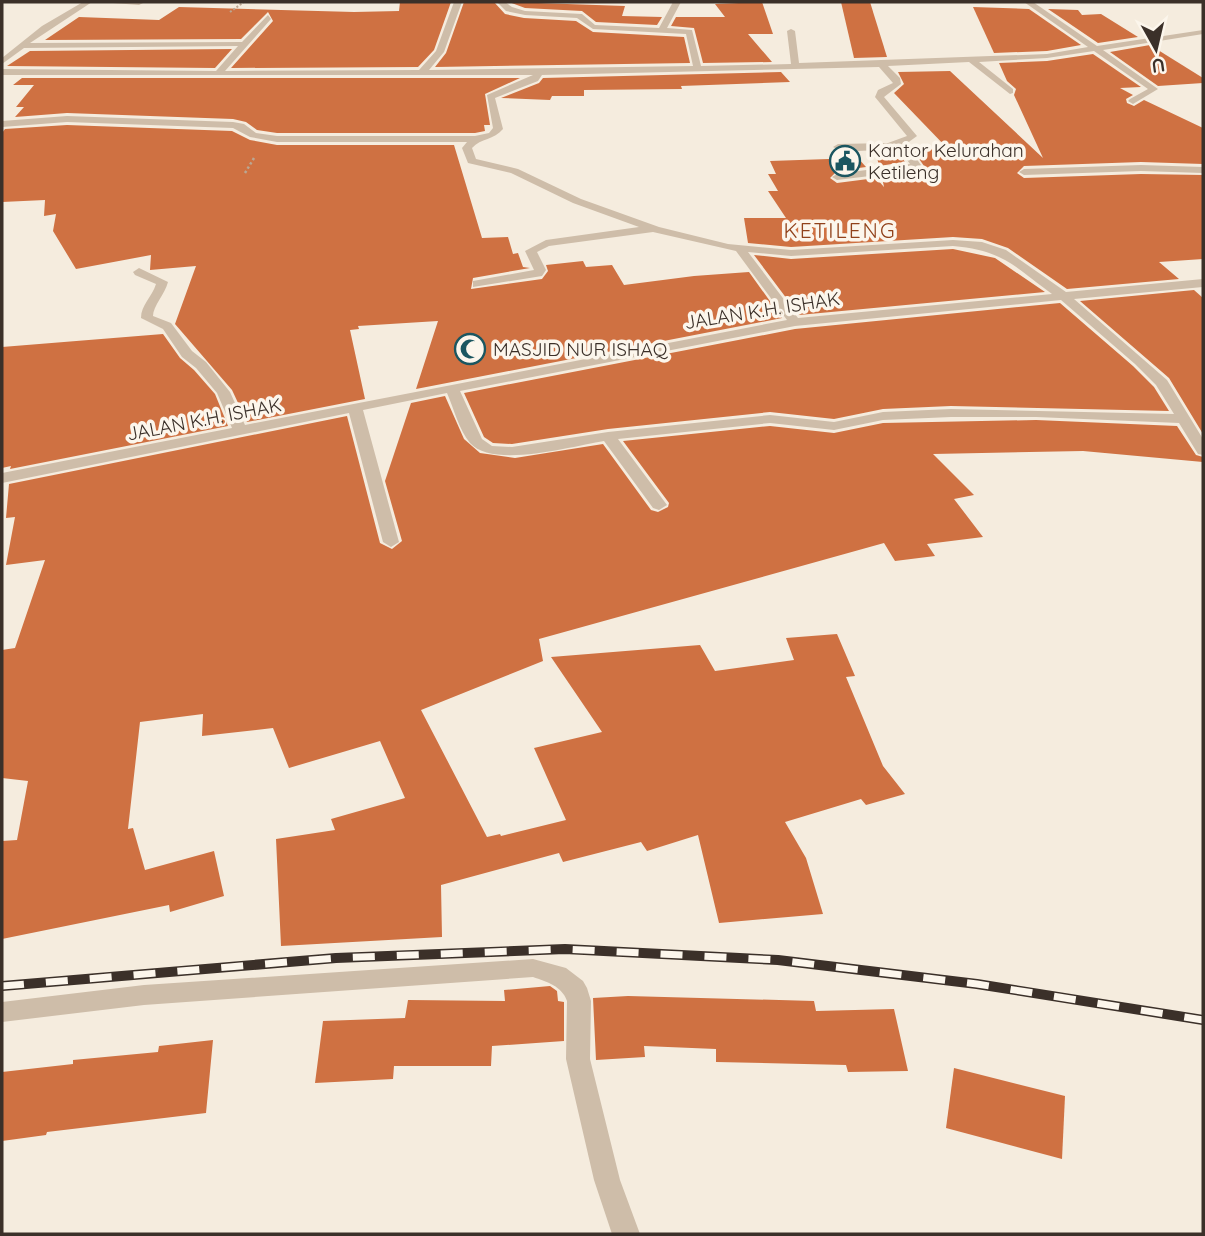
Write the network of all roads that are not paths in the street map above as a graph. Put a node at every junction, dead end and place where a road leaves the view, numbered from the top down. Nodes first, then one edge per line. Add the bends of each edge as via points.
1 (88, 2) edge
2 (104, 2) edge
3 (140, 2) edge
4 (458, 2) edge
5 (501, 2) edge
6 (677, 2) edge
7 (1028, 2) edge
8 (125, 11) dead end
9 (268, 16) dead end
10 (662, 30) junction
11 (790, 31) dead end
12 (1203, 32) edge
13 (242, 44) junction
14 (147, 45) junction
15 (23, 46) junction
16 (93, 46) junction
17 (1093, 49) junction
18 (137, 52) dead end
19 (85, 53) dead end
20 (77, 60) dead end
21 (971, 60) junction
22 (2, 62) edge
23 (881, 64) junction
24 (795, 66) junction
25 (119, 67) dead end
26 (698, 69) junction
27 (423, 71) junction
28 (2, 72) edge
29 (539, 72) junction
30 (60, 74) junction
31 (110, 74) junction
32 (219, 74) junction
33 (1010, 91) dead end
34 (1133, 101) dead end
35 (2, 124) edge
36 (474, 139) junction
37 (900, 144) junction
38 (838, 147) dead end
39 (1203, 170) edge
40 (1024, 172) dead end
41 (837, 177) dead end
42 (655, 229) junction
43 (740, 249) junction
44 (139, 272) dead end
45 (1203, 283) edge
46 (477, 284) dead end
47 (1062, 295) junction
48 (794, 322) junction
49 (452, 388) junction
50 (355, 408) junction
51 (1186, 419) junction
52 (241, 431) junction
53 (608, 436) junction
54 (1203, 451) edge
55 (2, 478) edge
56 (659, 505) dead end
57 (391, 542) dead end
58 (2, 1012) edge
59 (626, 1234) edge

1 - 15 street
2 - 3 street
3 - 8 street
4 - 27 street via 440,52
5 - 10 street via 525,13 579,16 593,27
6 - 10 street
7 - 17 street
9 - 13 street
10 - 26 street via 691,34
11 - 24 street
12 - 17 street
13 - 14 street
13 - 32 street
14 - 16 street
14 - 18 street
15 - 16 street
15 - 22 street
16 - 19 street
17 - 21 street
17 - 34 street via 1154,89
20 - 30 street
21 - 23 street
21 - 33 street
23 - 24 street
23 - 37 street via 897,84 878,97 912,136
24 - 26 street
25 - 31 street
26 - 29 street
27 - 29 street
27 - 32 street
28 - 30 street
29 - 36 street via 535,79 490,97 498,129
30 - 31 street
31 - 32 street
35 - 36 street via 78,119 233,125 277,139
36 - 42 street via 467,148 472,161 514,171 577,201
37 - 38 street
37 - 41 street via 916,165
39 - 40 street
42 - 43 street
42 - 46 street via 546,243 531,251 538,273
43 - 47 street via 772,253 982,245 1002,252
43 - 48 street
44 - 52 street via 162,282 147,309 148,318 167,326 201,365 223,392
45 - 47 street, JALAN K.H. ISHAK
47 - 48 street, JALAN K.H. ISHAK
47 - 51 street via 1140,360
48 - 49 street, JALAN K.H. ISHAK
49 - 50 street, JALAN K.H. ISHAK
49 - 53 street via 471,434 489,450 512,451
50 - 52 street, JALAN K.H. ISHAK
50 - 57 street
51 - 53 street via 951,413 883,416 834,426 770,419
51 - 54 street
52 - 55 street, JALAN K.H. ISHAK
53 - 56 street
58 - 59 street via 144,995 533,968 558,975 575,988 579,1001 578,1059 607,1180

